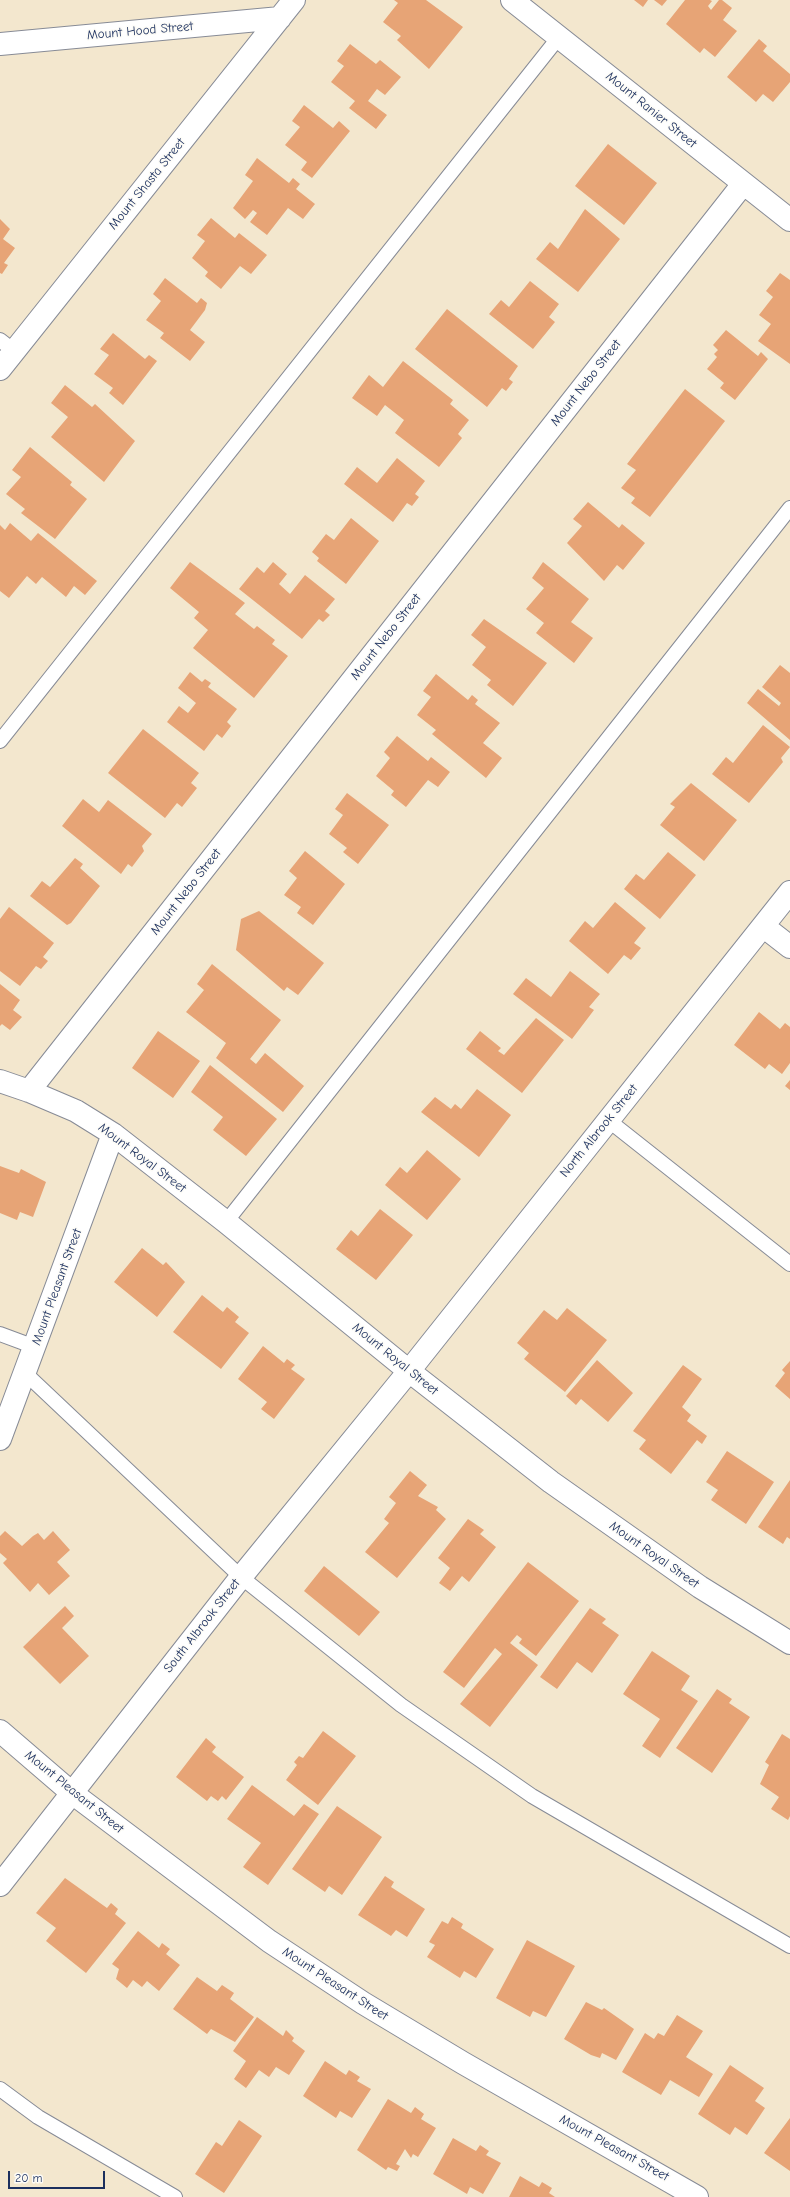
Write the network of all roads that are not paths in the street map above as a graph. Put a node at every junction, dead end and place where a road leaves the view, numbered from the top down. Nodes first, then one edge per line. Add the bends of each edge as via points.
1 (294, 0) edge
2 (512, 0) edge
3 (280, 18) junction
4 (559, 37) junction
5 (0, 44) edge
6 (743, 184) junction
7 (790, 220) edge
8 (7, 345) edge
9 (0, 369) edge
10 (790, 508) edge
11 (0, 741) edge
12 (790, 892) edge
13 (763, 926) junction
14 (790, 947) edge
15 (0, 1081) edge
16 (29, 1091) junction
17 (608, 1120) junction
18 (112, 1134) junction
19 (226, 1222) junction
20 (790, 1264) edge
21 (0, 1334) edge
22 (35, 1347) junction
23 (409, 1371) junction
24 (25, 1373) junction
25 (0, 1439) edge
26 (241, 1577) junction
27 (790, 1642) edge
28 (0, 1730) edge
29 (72, 1793) junction
30 (0, 1885) edge
31 (790, 1946) edge
32 (0, 2089) edge
33 (175, 2197) edge
34 (697, 2197) edge

1 - 3 street, Mount Shasta Street
2 - 4 street, Mount Ranier Street
3 - 5 street, Mount Hood Street
3 - 8 street, Mount Shasta Street
4 - 6 street, Mount Ranier Street
4 - 11 lane
6 - 7 street, Mount Ranier Street
6 - 16 street, Mount Nebo Street
8 - 9 street, Mount Shasta Street
10 - 19 lane
12 - 13 street, North Albrook Street
13 - 14 street
13 - 17 street, North Albrook Street
15 - 16 street, Mount Royal Street
16 - 18 street, Mount Royal Street via 76,1112
17 - 20 lane
17 - 23 street, North Albrook Street
18 - 19 street, Mount Royal Street
18 - 22 street, Mount Pleasant Street
19 - 23 street, Mount Royal Street
21 - 22 lane
22 - 24 street, Mount Pleasant Street
23 - 26 street, South Albrook Street
23 - 27 street, Mount Royal Street via 551,1482 700,1587
24 - 25 street, Mount Pleasant Street
24 - 26 lane
26 - 29 street, South Albrook Street
26 - 31 lane via 401,1705 532,1796
28 - 29 street, Mount Pleasant Street
29 - 30 street, South Albrook Street
29 - 34 street, Mount Pleasant Street via 268,1941 463,2063
32 - 33 lane via 38,2117

